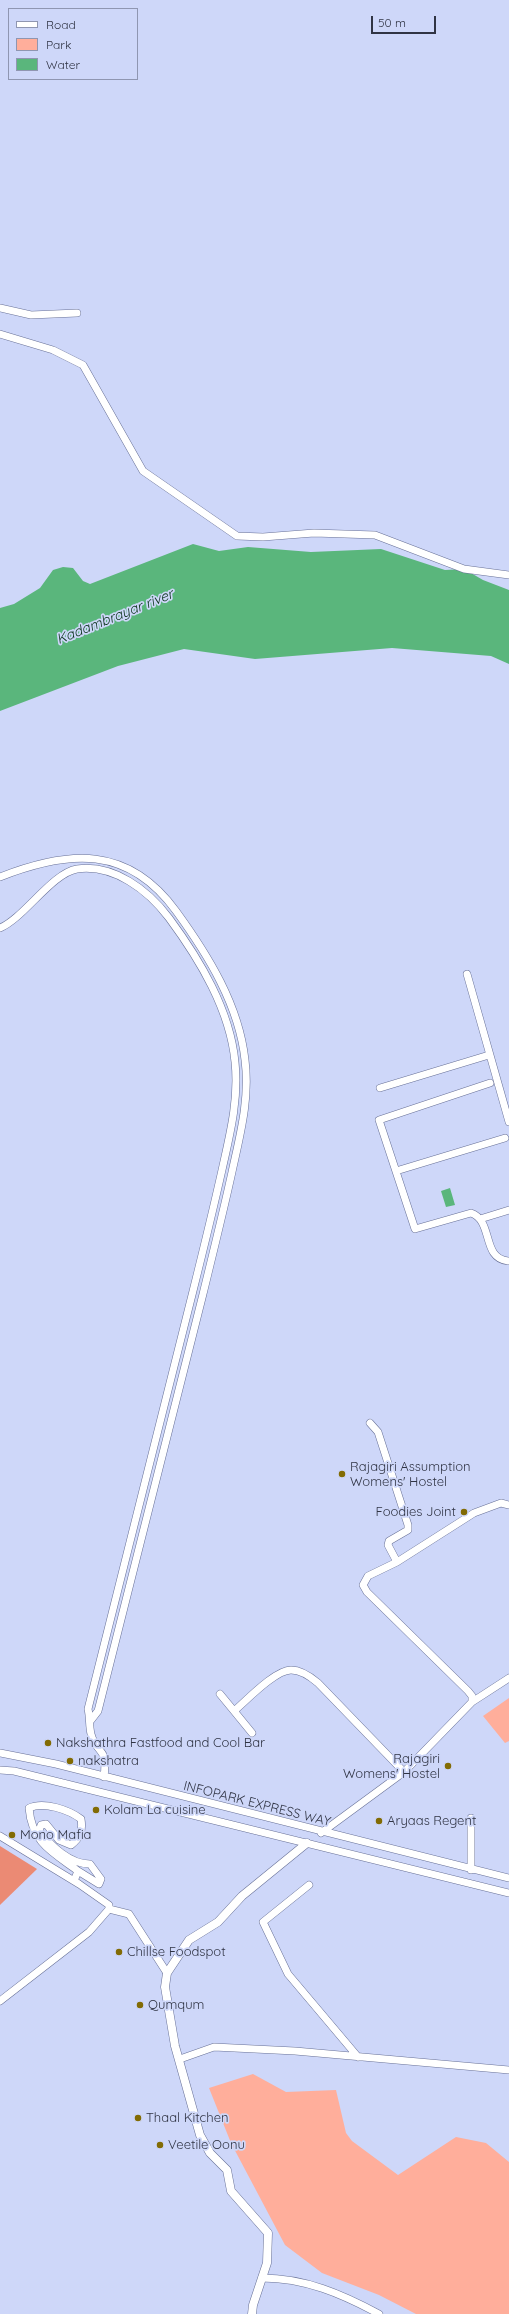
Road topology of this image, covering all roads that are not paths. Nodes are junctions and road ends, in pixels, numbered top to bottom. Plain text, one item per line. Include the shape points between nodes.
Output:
1 (0, 308) edge
2 (78, 314) dead end
3 (0, 334) edge
4 (509, 575) edge
5 (0, 877) edge
6 (0, 928) edge
7 (467, 974) dead end
8 (489, 1055) junction
9 (490, 1083) dead end
10 (380, 1088) dead end
11 (509, 1122) edge
12 (505, 1138) dead end
13 (396, 1171) junction
14 (509, 1210) edge
15 (480, 1219) junction
16 (509, 1261) edge
17 (370, 1423) dead end
18 (509, 1505) edge
19 (397, 1562) junction
20 (509, 1678) edge
21 (220, 1694) dead end
22 (472, 1702) junction
23 (234, 1711) junction
24 (91, 1720) junction
25 (252, 1733) dead end
26 (0, 1752) edge
27 (0, 1770) edge
28 (404, 1772) junction
29 (104, 1777) junction
30 (472, 1818) dead end
31 (321, 1832) junction
32 (0, 1836) edge
33 (307, 1843) junction
34 (471, 1870) junction
35 (78, 1871) junction
36 (509, 1878) edge
37 (74, 1881) junction
38 (309, 1885) dead end
39 (509, 1893) edge
40 (109, 1909) junction
41 (167, 1973) junction
42 (0, 2001) edge
43 (358, 2057) junction
44 (180, 2059) junction
45 (509, 2070) edge
46 (262, 2278) junction
47 (252, 2314) edge
48 (379, 2314) edge

1 - 2 street via 31,315
3 - 4 street via 53,350 83,365 143,471 237,536 375,534 464,569
5 - 24 street via 40,865 90,858 108,860 146,880 172,905 213,969 237,1021 246,1061 247,1090 243,1121 217,1236 98,1711
6 - 24 street via 69,871 90,868 106,870 129,881 160,908 194,955 228,1024 235,1062 233,1119 207,1234 88,1709
7 - 8 street
8 - 10 street
8 - 11 street
9 - 13 street via 379,1120
12 - 13 street
13 - 15 street via 415,1229 471,1214
14 - 15 street
15 - 16 street via 493,1253 500,1260
17 - 19 street via 378,1432 408,1525 408,1530 389,1541 388,1545
18 - 19 street via 502,1503 474,1513
19 - 22 street via 368,1576 363,1585 468,1691 472,1696
20 - 22 street
21 - 23 street
22 - 28 street
23 - 25 street
23 - 28 street via 276,1676 284,1671 297,1671 318,1683
24 - 29 street via 93,1740 106,1761
26 - 29 street, INFOPARK EXPRESS WAY
27 - 33 street, INFOPARK EXPRESS WAY via 14,1771
28 - 31 street
29 - 31 street, INFOPARK EXPRESS WAY
30 - 34 street
31 - 34 street, INFOPARK EXPRESS WAY
32 - 37 street
33 - 39 street, INFOPARK EXPRESS WAY
33 - 41 street via 242,1896 218,1922 189,1940
34 - 36 street, INFOPARK EXPRESS WAY
35 - 35 street via 40,1841 35,1834 29,1808 35,1806 70,1811 81,1820 82,1829 77,1840 71,1845 59,1840 46,1824 41,1825 39,1831 74,1862 90,1864 101,1879 99,1884
35 - 37 street
37 - 40 street via 109,1905
38 - 43 street via 263,1922 288,1974
40 - 41 street via 129,1914
40 - 42 street via 89,1932
41 - 44 street via 165,1987 175,2046
43 - 44 street via 295,2051 214,2048
43 - 45 street
44 - 46 street via 186,2091 200,2135 210,2153 227,2170 231,2191 268,2233 267,2263
46 - 47 street
46 - 48 street via 281,2278 319,2286

